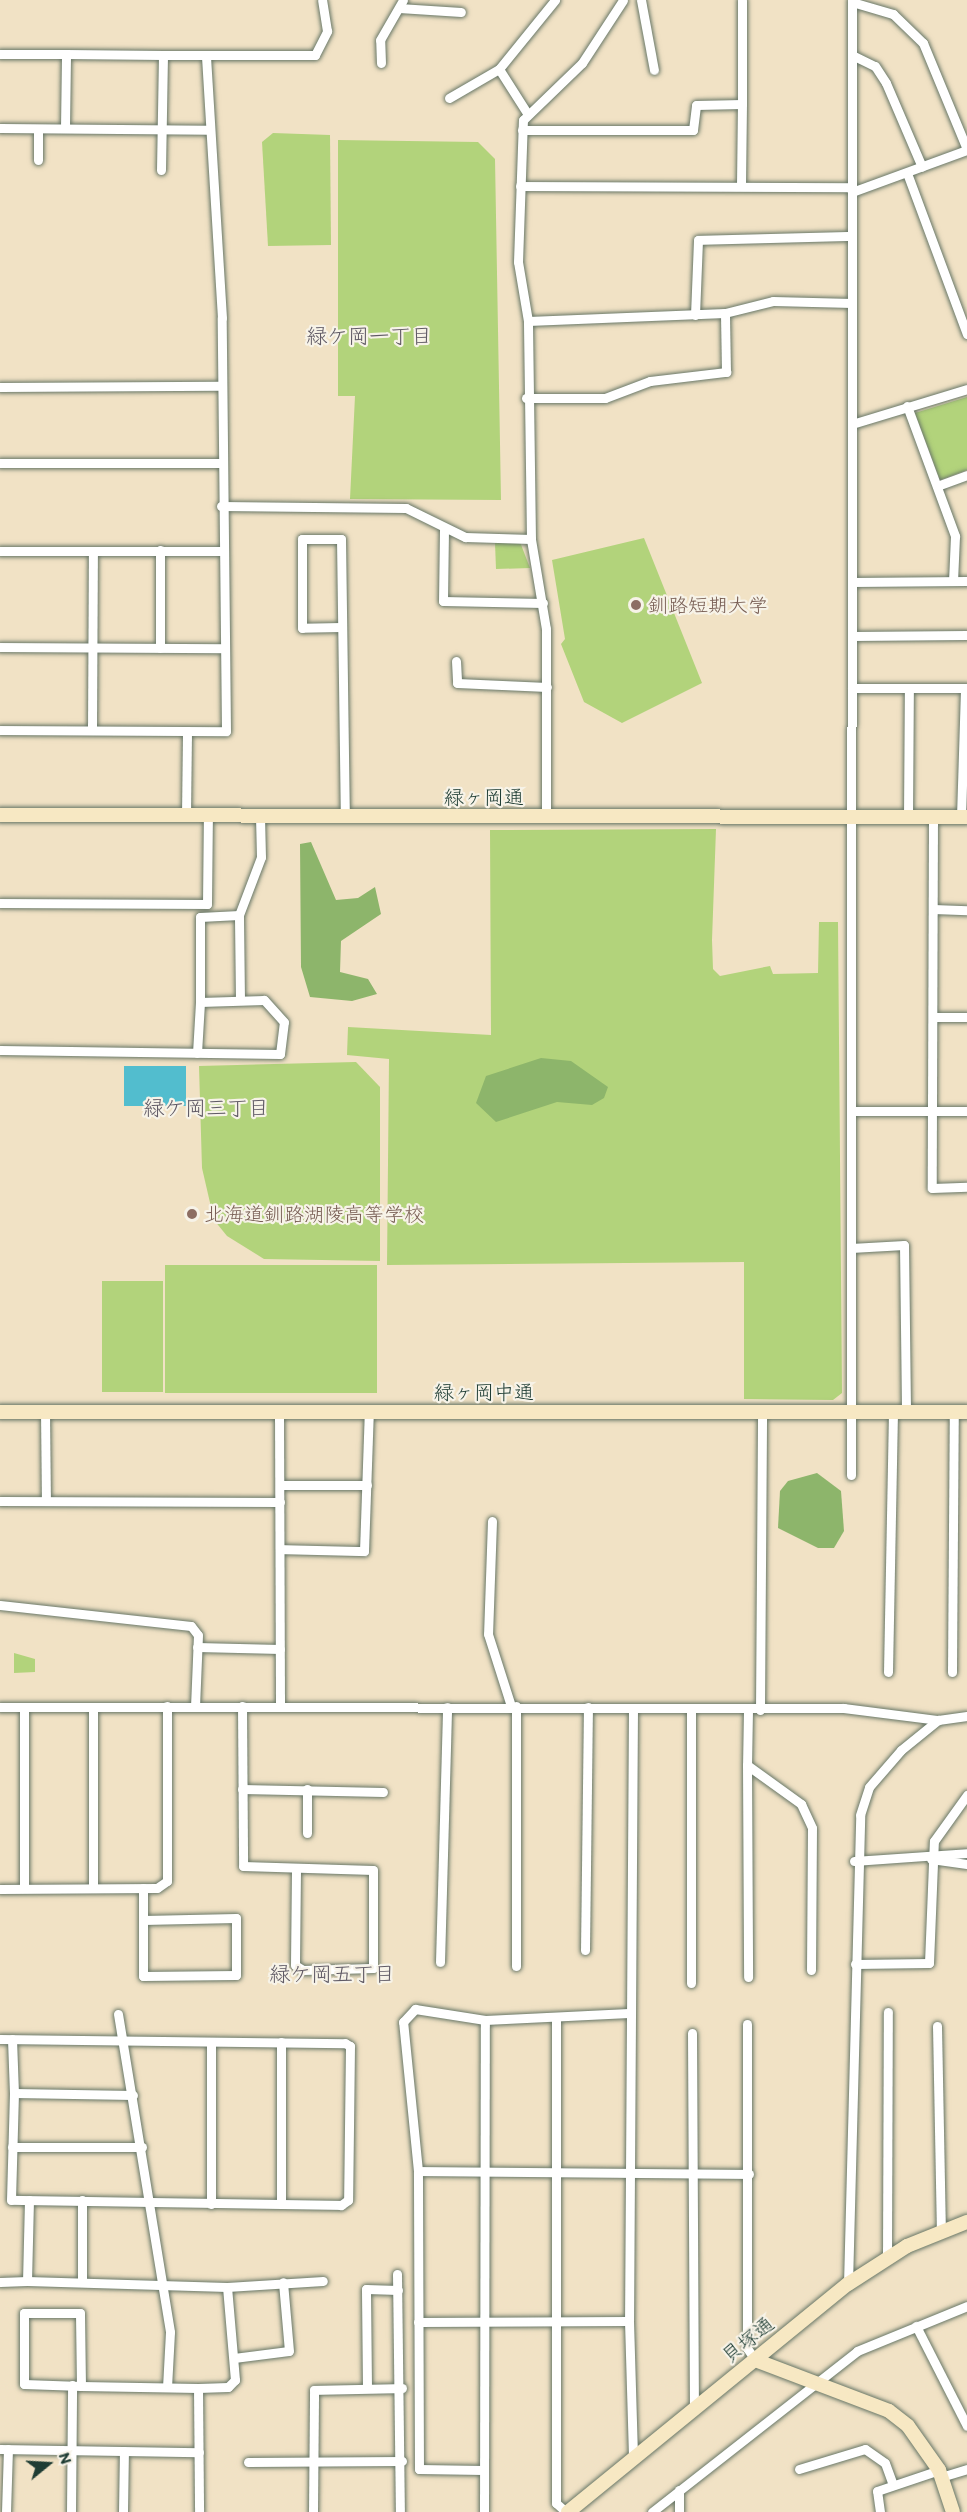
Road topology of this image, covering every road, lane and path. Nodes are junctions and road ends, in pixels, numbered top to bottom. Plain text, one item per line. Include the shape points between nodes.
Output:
1 (322, 0) edge
2 (555, 0) edge
3 (623, 0) edge
4 (640, 0) edge
5 (742, 0) edge
6 (852, 1) edge
7 (401, 4) edge
8 (461, 12) dead end
9 (0, 54) edge
10 (66, 54) junction
11 (163, 55) junction
12 (206, 55) junction
13 (852, 55) junction
14 (381, 63) dead end
15 (499, 69) junction
16 (654, 70) dead end
17 (449, 98) dead end
18 (742, 104) junction
19 (527, 112) junction
20 (0, 128) edge
21 (65, 128) junction
22 (38, 129) junction
23 (161, 129) junction
24 (209, 130) junction
25 (522, 130) junction
26 (967, 149) edge
27 (38, 160) dead end
28 (922, 167) junction
29 (161, 170) dead end
30 (907, 173) junction
31 (741, 185) junction
32 (520, 186) junction
33 (852, 190) junction
34 (852, 236) junction
35 (852, 303) junction
36 (725, 313) junction
37 (695, 315) junction
38 (528, 321) junction
39 (967, 334) edge
40 (221, 386) junction
41 (0, 387) edge
42 (967, 389) edge
43 (526, 398) junction
44 (907, 406) junction
45 (852, 423) junction
46 (0, 463) edge
47 (220, 463) junction
48 (967, 475) edge
49 (937, 486) junction
50 (221, 506) junction
51 (444, 530) junction
52 (531, 539) junction
53 (160, 550) junction
54 (0, 551) edge
55 (93, 551) junction
56 (222, 551) junction
57 (953, 581) junction
58 (967, 581) edge
59 (852, 582) junction
60 (543, 603) junction
61 (341, 627) junction
62 (967, 635) edge
63 (852, 636) junction
64 (0, 647) edge
65 (93, 648) junction
66 (160, 648) junction
67 (223, 648) junction
68 (456, 661) dead end
69 (547, 687) junction
70 (852, 688) junction
71 (909, 688) junction
72 (966, 688) edge
73 (0, 730) edge
74 (92, 730) junction
75 (187, 731) junction
76 (0, 815) edge
77 (186, 815) junction
78 (208, 815) junction
79 (260, 815) junction
80 (345, 816) junction
81 (546, 816) junction
82 (852, 817) junction
83 (908, 817) junction
84 (933, 817) junction
85 (964, 817) edge
86 (0, 903) edge
87 (933, 909) junction
88 (967, 910) edge
89 (239, 915) junction
90 (240, 1000) junction
91 (200, 1002) junction
92 (933, 1017) junction
93 (967, 1017) edge
94 (0, 1050) edge
95 (197, 1053) junction
96 (852, 1111) junction
97 (967, 1111) edge
98 (932, 1112) junction
99 (967, 1187) edge
100 (851, 1248) junction
101 (0, 1412) edge
102 (45, 1412) junction
103 (279, 1412) junction
104 (369, 1412) junction
105 (762, 1412) junction
106 (851, 1412) junction
107 (899, 1412) junction
108 (960, 1412) edge
109 (851, 1475) dead end
110 (280, 1485) junction
111 (367, 1485) junction
112 (0, 1501) edge
113 (46, 1501) junction
114 (280, 1502) junction
115 (492, 1521) dead end
116 (280, 1549) junction
117 (0, 1605) edge
118 (197, 1647) junction
119 (280, 1649) junction
120 (888, 1672) dead end
121 (952, 1672) dead end
122 (167, 1706) junction
123 (242, 1706) junction
124 (280, 1706) junction
125 (513, 1706) junction
126 (0, 1707) edge
127 (24, 1707) junction
128 (93, 1707) junction
129 (195, 1707) junction
130 (447, 1707) junction
131 (588, 1707) junction
132 (633, 1708) junction
133 (691, 1710) junction
134 (748, 1710) junction
135 (760, 1710) junction
136 (967, 1716) edge
137 (938, 1720) junction
138 (747, 1765) junction
139 (242, 1789) junction
140 (307, 1789) junction
141 (384, 1792) dead end
142 (967, 1795) edge
143 (307, 1833) dead end
144 (967, 1853) edge
145 (931, 1859) junction
146 (854, 1861) junction
147 (967, 1864) edge
148 (296, 1869) junction
149 (24, 1888) junction
150 (93, 1888) junction
151 (143, 1888) junction
152 (0, 1889) edge
153 (143, 1920) junction
154 (585, 1950) dead end
155 (440, 1962) dead end
156 (855, 1964) junction
157 (516, 1966) dead end
158 (811, 1970) dead end
159 (748, 1977) dead end
160 (691, 1983) dead end
161 (888, 2012) dead end
162 (629, 2013) junction
163 (118, 2014) dead end
164 (556, 2017) junction
165 (485, 2020) junction
166 (747, 2024) dead end
167 (937, 2026) dead end
168 (692, 2033) dead end
169 (0, 2039) edge
170 (12, 2039) junction
171 (123, 2041) junction
172 (281, 2042) junction
173 (211, 2043) junction
174 (14, 2093) junction
175 (133, 2095) junction
176 (12, 2147) junction
177 (142, 2147) junction
178 (484, 2170) junction
179 (418, 2171) junction
180 (554, 2172) junction
181 (631, 2172) junction
182 (691, 2172) junction
183 (749, 2174) junction
184 (0, 2200) edge
185 (11, 2200) junction
186 (29, 2200) junction
187 (82, 2200) junction
188 (152, 2204) junction
189 (211, 2204) junction
190 (281, 2204) junction
191 (967, 2222) edge
192 (941, 2230) junction
193 (888, 2257) junction
194 (398, 2274) dead end
195 (324, 2281) dead end
196 (0, 2282) edge
197 (27, 2282) junction
198 (82, 2282) junction
199 (283, 2282) junction
200 (848, 2284) junction
201 (163, 2286) junction
202 (227, 2287) junction
203 (398, 2289) junction
204 (967, 2306) edge
205 (553, 2320) junction
206 (485, 2321) junction
207 (628, 2321) junction
208 (418, 2322) junction
209 (916, 2326) junction
210 (234, 2358) junction
211 (755, 2360) junction
212 (813, 2385) junction
213 (76, 2386) junction
214 (167, 2387) junction
215 (367, 2387) junction
216 (198, 2388) junction
217 (402, 2388) junction
218 (694, 2409) junction
219 (967, 2426) edge
220 (4, 2449) edge
221 (72, 2450) junction
222 (124, 2451) junction
223 (199, 2452) junction
224 (633, 2457) junction
225 (402, 2461) junction
226 (248, 2462) dead end
227 (315, 2462) junction
228 (799, 2469) dead end
229 (967, 2469) edge
230 (483, 2470) junction
231 (940, 2473) junction
232 (893, 2485) junction
233 (679, 2490) junction
234 (6, 2512) edge
235 (71, 2512) edge
236 (123, 2512) edge
237 (199, 2512) edge
238 (313, 2512) edge
239 (400, 2512) edge
240 (483, 2512) edge
241 (567, 2512) edge
242 (652, 2512) edge
243 (679, 2512) edge
244 (880, 2512) edge
245 (953, 2512) edge

1 - 12 street via 327,32 315,55
2 - 15 street
3 - 19 street via 582,63
4 - 16 street
5 - 18 street
6 - 13 street
6 - 26 street via 893,14 923,43
7 - 8 street
7 - 14 street via 380,40
9 - 10 street
10 - 11 street
10 - 21 street
11 - 12 street
11 - 23 street
12 - 24 street
13 - 28 street via 875,66 886,83
13 - 33 street
15 - 17 street
15 - 19 street
18 - 25 street via 696,105 693,130
18 - 31 street
19 - 25 street
20 - 22 street
21 - 22 street
21 - 23 street
22 - 27 street
23 - 24 street
23 - 29 street
24 - 40 street
25 - 32 street
26 - 28 street
28 - 30 street
30 - 33 street
30 - 39 street
31 - 32 street
31 - 33 street
32 - 38 street via 518,262
33 - 34 street
34 - 35 street
34 - 37 street via 698,240
35 - 36 street via 773,301
35 - 45 street
36 - 37 street
36 - 43 street via 726,372 650,381 605,398
37 - 38 street
38 - 43 street
40 - 41 street
40 - 47 street
42 - 44 street
43 - 52 street
44 - 45 street
44 - 49 street
45 - 59 street
46 - 47 street
47 - 50 street
48 - 49 street
49 - 57 street via 955,536
50 - 51 street via 406,508
50 - 56 street
51 - 52 street via 465,537
51 - 60 street via 443,601
52 - 60 street
53 - 55 street
53 - 56 street
53 - 66 street
54 - 55 street
55 - 65 street
56 - 67 street
57 - 58 street
57 - 59 street
59 - 63 street
60 - 69 street
61 - 61 street via 302,628 302,539 341,539
61 - 80 street
62 - 63 street
63 - 70 street
64 - 65 street
65 - 66 street
65 - 74 street
66 - 67 street
67 - 75 street via 226,731
68 - 69 street via 457,683
69 - 81 street
70 - 71 street
70 - 82 street
71 - 72 street
71 - 83 street
72 - 85 street
73 - 74 street
74 - 75 street
75 - 77 street
76 - 77 street, 緑ヶ岡通
77 - 78 street, 緑ヶ岡通
78 - 79 street, 緑ヶ岡通
78 - 86 street via 207,904
79 - 80 street, 緑ヶ岡通
79 - 89 street via 261,857
80 - 81 street, 緑ヶ岡通
81 - 82 street, 緑ヶ岡通
82 - 83 street, 緑ヶ岡通
82 - 96 street
83 - 84 street, 緑ヶ岡通
84 - 85 street, 緑ヶ岡通
84 - 87 street
87 - 88 street
87 - 92 street
89 - 90 street
89 - 91 street via 200,917
90 - 91 street
90 - 95 street via 264,1000 284,1022 285,1050
91 - 95 street
92 - 93 street
92 - 98 street
94 - 95 street
96 - 98 street
96 - 100 street
97 - 98 street
98 - 99 street via 932,1188
100 - 106 street
100 - 107 street via 904,1245
101 - 102 street, 緑ヶ岡中通
102 - 103 street, 緑ヶ岡中通
102 - 113 street
103 - 104 street, 緑ヶ岡中通
103 - 110 street
104 - 105 street, 緑ヶ岡中通
104 - 111 street
105 - 106 street, 緑ヶ岡中通
105 - 135 street
106 - 107 street, 緑ヶ岡中通
106 - 109 street
107 - 108 street, 緑ヶ岡中通
107 - 120 street
108 - 121 street
110 - 111 street
110 - 114 street
111 - 116 street via 364,1551
112 - 113 street
113 - 114 street
114 - 116 street
115 - 125 street via 488,1634
116 - 119 street
117 - 118 street via 192,1626
118 - 119 street
118 - 129 street
119 - 124 street
122 - 128 street
122 - 129 street
122 - 151 street via 167,1881
123 - 124 street
123 - 129 street
123 - 139 street
124 - 130 street
125 - 130 street
125 - 131 street
125 - 157 street
126 - 127 street
127 - 128 street
127 - 149 street
128 - 150 street
130 - 155 street
131 - 132 street
131 - 154 street
132 - 133 street
132 - 162 street
133 - 134 street
133 - 160 street
134 - 135 street
134 - 138 street
135 - 137 street via 844,1708
136 - 137 street
137 - 146 street via 902,1750 869,1787
138 - 158 street via 809,1814
138 - 159 street
139 - 140 street
139 - 148 street via 243,1866
140 - 141 street
140 - 143 street
142 - 145 street via 943,1822
144 - 145 street
145 - 146 street
145 - 147 street
145 - 156 street via 929,1963
146 - 156 street
148 - 148 street via 295,1965 303,1970 373,1968 373,1870
149 - 150 street
149 - 152 street
150 - 151 street
151 - 153 street
153 - 153 street via 143,1976 236,1975 236,1918
156 - 200 street
161 - 193 street
162 - 164 street
162 - 181 street
163 - 171 street
164 - 165 street
164 - 180 street
165 - 178 street
165 - 179 street via 415,2009 403,2022
166 - 183 street
167 - 192 street
168 - 182 street
169 - 170 street
170 - 171 street
170 - 174 street
171 - 173 street
171 - 175 street
172 - 173 street
172 - 190 street
172 - 190 street via 350,2046 351,2110 348,2200 341,2205
173 - 189 street
174 - 175 street
174 - 176 street
175 - 177 street
176 - 177 street
176 - 185 street
177 - 188 street
178 - 179 street
178 - 180 street
178 - 206 street
179 - 208 street
180 - 181 street
180 - 205 street
181 - 182 street
181 - 207 street
182 - 183 street
182 - 218 street
183 - 211 street via 747,2348
184 - 185 street
185 - 186 street
186 - 187 street
186 - 197 street
187 - 188 street
187 - 198 street
188 - 189 street
188 - 201 street
189 - 190 street
191 - 192 street, 貝塚通
192 - 193 street, 貝塚通
193 - 200 street, 貝塚通
194 - 203 street
195 - 199 street
196 - 197 street
197 - 198 street
198 - 201 street
199 - 202 street
199 - 210 street via 289,2352
200 - 211 street, 貝塚通
201 - 202 street
201 - 214 street via 170,2332
202 - 210 street
203 - 215 street via 366,2289
203 - 217 street
204 - 209 street
205 - 206 street
205 - 207 street
205 - 241 street via 556,2503
206 - 208 street
206 - 230 street
207 - 224 street
208 - 230 street via 419,2469
209 - 212 street via 857,2351
209 - 219 street
210 - 216 street via 235,2380 228,2387
211 - 212 street
211 - 218 street, 貝塚通
212 - 231 street via 889,2412 922,2439
212 - 233 street
213 - 213 street via 24,2384 24,2313 80,2313
213 - 214 street
213 - 221 street
214 - 216 street
215 - 217 street
215 - 227 street via 314,2390
216 - 223 street
217 - 225 street
218 - 224 street, 貝塚通
220 - 221 street
220 - 234 street
221 - 222 street
221 - 235 street
222 - 223 street
222 - 236 street
223 - 237 street
224 - 241 street, 貝塚通
225 - 227 street
225 - 239 street
226 - 227 street
227 - 238 street
228 - 232 street via 865,2450 885,2463
229 - 231 street
230 - 240 street
231 - 232 street
231 - 245 street
232 - 244 street via 877,2491
233 - 242 street
233 - 243 street

